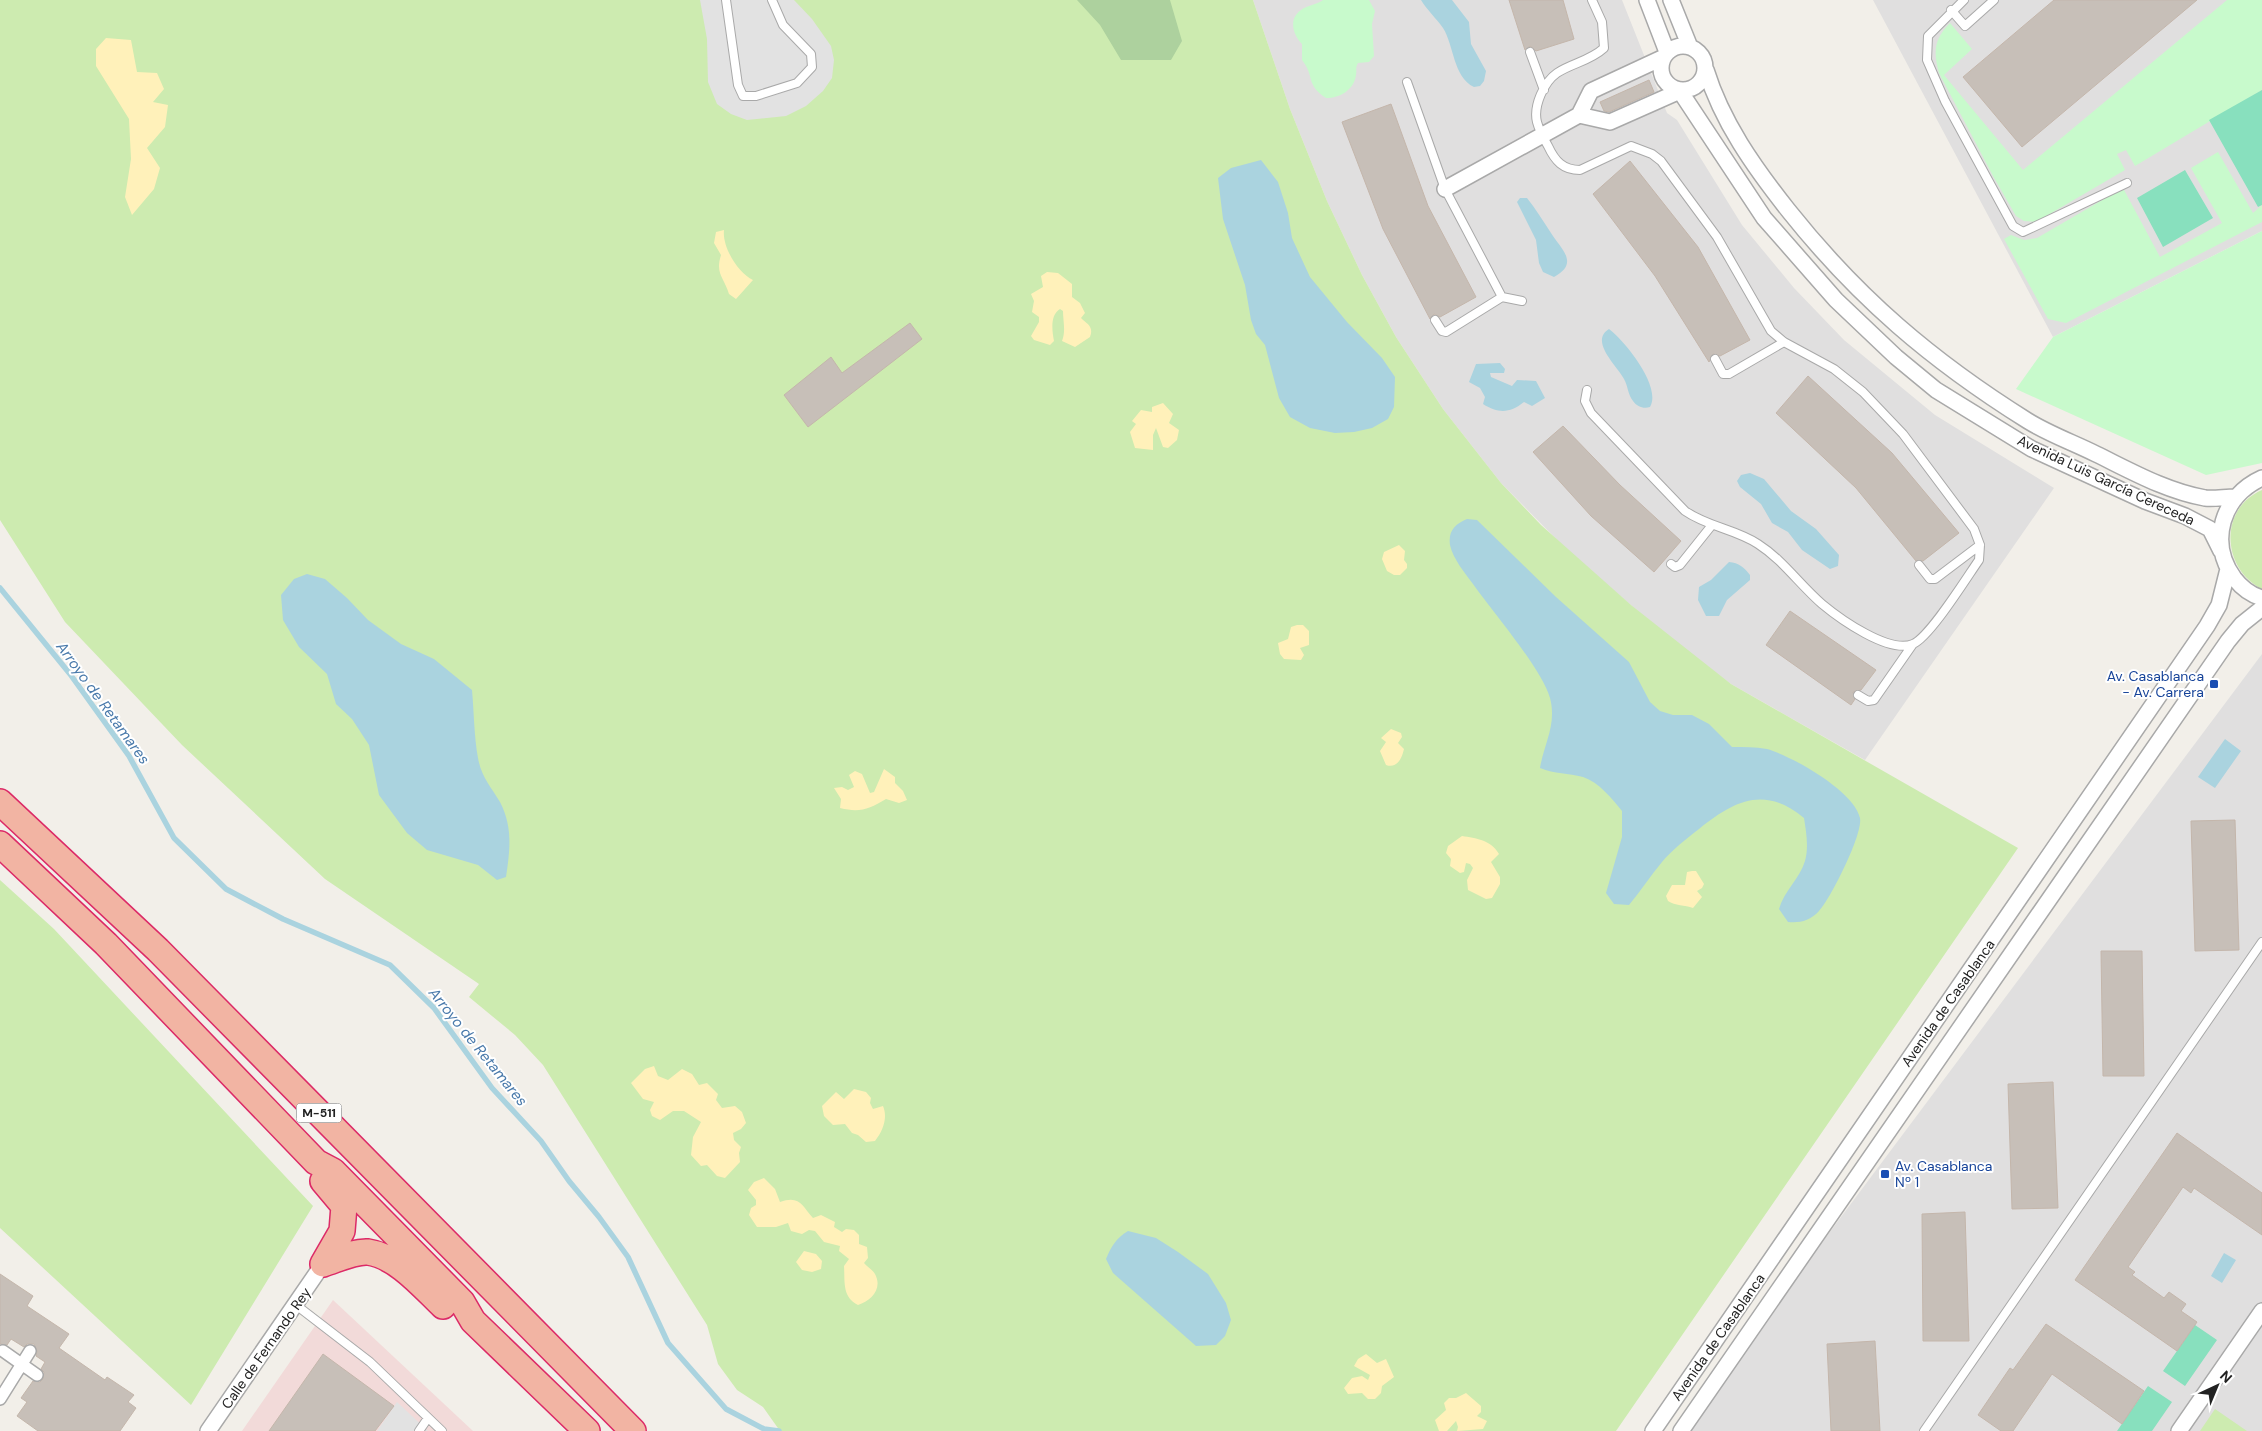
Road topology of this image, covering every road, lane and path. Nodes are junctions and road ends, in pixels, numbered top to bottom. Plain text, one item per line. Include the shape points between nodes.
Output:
1 (726, 0) edge
2 (772, 0) edge
3 (1592, 0) edge
4 (1647, 0) edge
5 (1671, 0) edge
6 (1964, 0) edge
7 (1994, 0) edge
8 (1951, 10) junction
9 (1690, 47) junction
10 (1530, 52) dead end
11 (1665, 55) junction
12 (1706, 70) junction
13 (1407, 82) dead end
14 (1544, 90) junction
15 (1680, 91) junction
16 (1579, 116) junction
17 (1542, 134) junction
18 (2127, 183) dead end
19 (1445, 189) junction
20 (1502, 297) junction
21 (1522, 301) dead end
22 (1435, 320) dead end
23 (1784, 342) junction
24 (1714, 359) dead end
25 (1587, 390) dead end
26 (2262, 478) edge
27 (2235, 497) junction
28 (1712, 525) junction
29 (1980, 545) junction
30 (2221, 551) junction
31 (1671, 564) dead end
32 (1919, 565) dead end
33 (2228, 568) junction
34 (2262, 598) edge
35 (2262, 608) edge
36 (1913, 644) junction
37 (1858, 695) dead end
38 (0, 802) edge
39 (0, 844) edge
40 (2262, 942) edge
41 (316, 1162) junction
42 (323, 1264) junction
43 (296, 1305) junction
44 (2262, 1311) edge
45 (473, 1321) junction
46 (3, 1351) dead end
47 (30, 1351) dead end
48 (22, 1365) junction
49 (37, 1375) dead end
50 (0, 1399) edge
51 (428, 1418) junction
52 (208, 1431) edge
53 (419, 1431) edge
54 (442, 1431) edge
55 (587, 1431) edge
56 (633, 1431) edge
57 (1653, 1431) edge
58 (1681, 1431) edge
59 (1924, 1431) edge
60 (2179, 1431) edge

1 - 2 lane via 742,96 756,96 797,83 812,67 811,54 783,25
3 - 14 lane via 1602,22 1604,48 1595,57 1556,74
4 - 11 street
5 - 9 street
6 - 8 lane
7 - 8 lane via 1965,26
8 - 18 lane via 1928,36 1927,60 2012,226 2024,232
9 - 11 street via 1682,46
9 - 12 street via 1702,56
10 - 14 lane
11 - 15 street via 1661,75 1671,88
11 - 16 street via 1591,91
12 - 15 street via 1704,78 1694,88
12 - 27 street, Avenida Luis García Cereceda via 1715,100 1759,173 1813,242 1851,283 1913,340 2038,426 2182,492 2206,498
13 - 19 lane
14 - 17 lane via 1536,111 1536,121
15 - 16 street via 1610,122
15 - 30 street, Avenida Luis García Cereceda via 1764,218 1836,300 1929,384 2032,449 2145,501 2195,520 2210,529
16 - 17 street
17 - 19 street
17 - 23 lane via 1560,165 1571,170 1580,170 1631,146 1661,161 1717,237 1771,331
19 - 20 lane
20 - 21 lane
20 - 22 lane via 1446,332
23 - 24 lane via 1729,374 1723,374
23 - 29 lane via 1818,359 1863,392 1903,434 1974,529
25 - 28 lane via 1586,405 1591,414 1685,511
26 - 27 street via 2249,484
27 - 30 street via 2225,513 2220,532
28 - 31 lane via 1680,565 1675,567
28 - 36 lane via 1755,542 1772,553 1823,605 1858,629 1885,643
29 - 32 lane via 1936,579 1930,578
29 - 36 lane via 1979,560 1925,634
30 - 33 street, Avenida Luis García Cereceda
33 - 34 street, Avenida Luis García Cereceda via 2240,585
33 - 57 street, Avenida de Casablanca via 2219,605 2207,626
35 - 58 street, Avenida de Casablanca via 2228,641
36 - 37 lane via 1874,700 1868,701
38 - 56 highway, M-511 via 158,950
39 - 41 highway, M-511 via 106,944
40 - 59 lane
41 - 42 highway, M-511 via 323,1180 344,1206 342,1231
41 - 45 highway, M-511 via 333,1171 353,1191 462,1302
42 - 43 street, Calle de Fernando Rey
42 - 45 highway, M-511 via 368,1252 401,1265 452,1314
43 - 51 lane via 370,1362
43 - 52 street, Calle de Fernando Rey
44 - 60 street
45 - 55 highway, M-511
46 - 48 street
47 - 48 street
48 - 49 street
48 - 50 street
51 - 53 lane
51 - 54 lane

